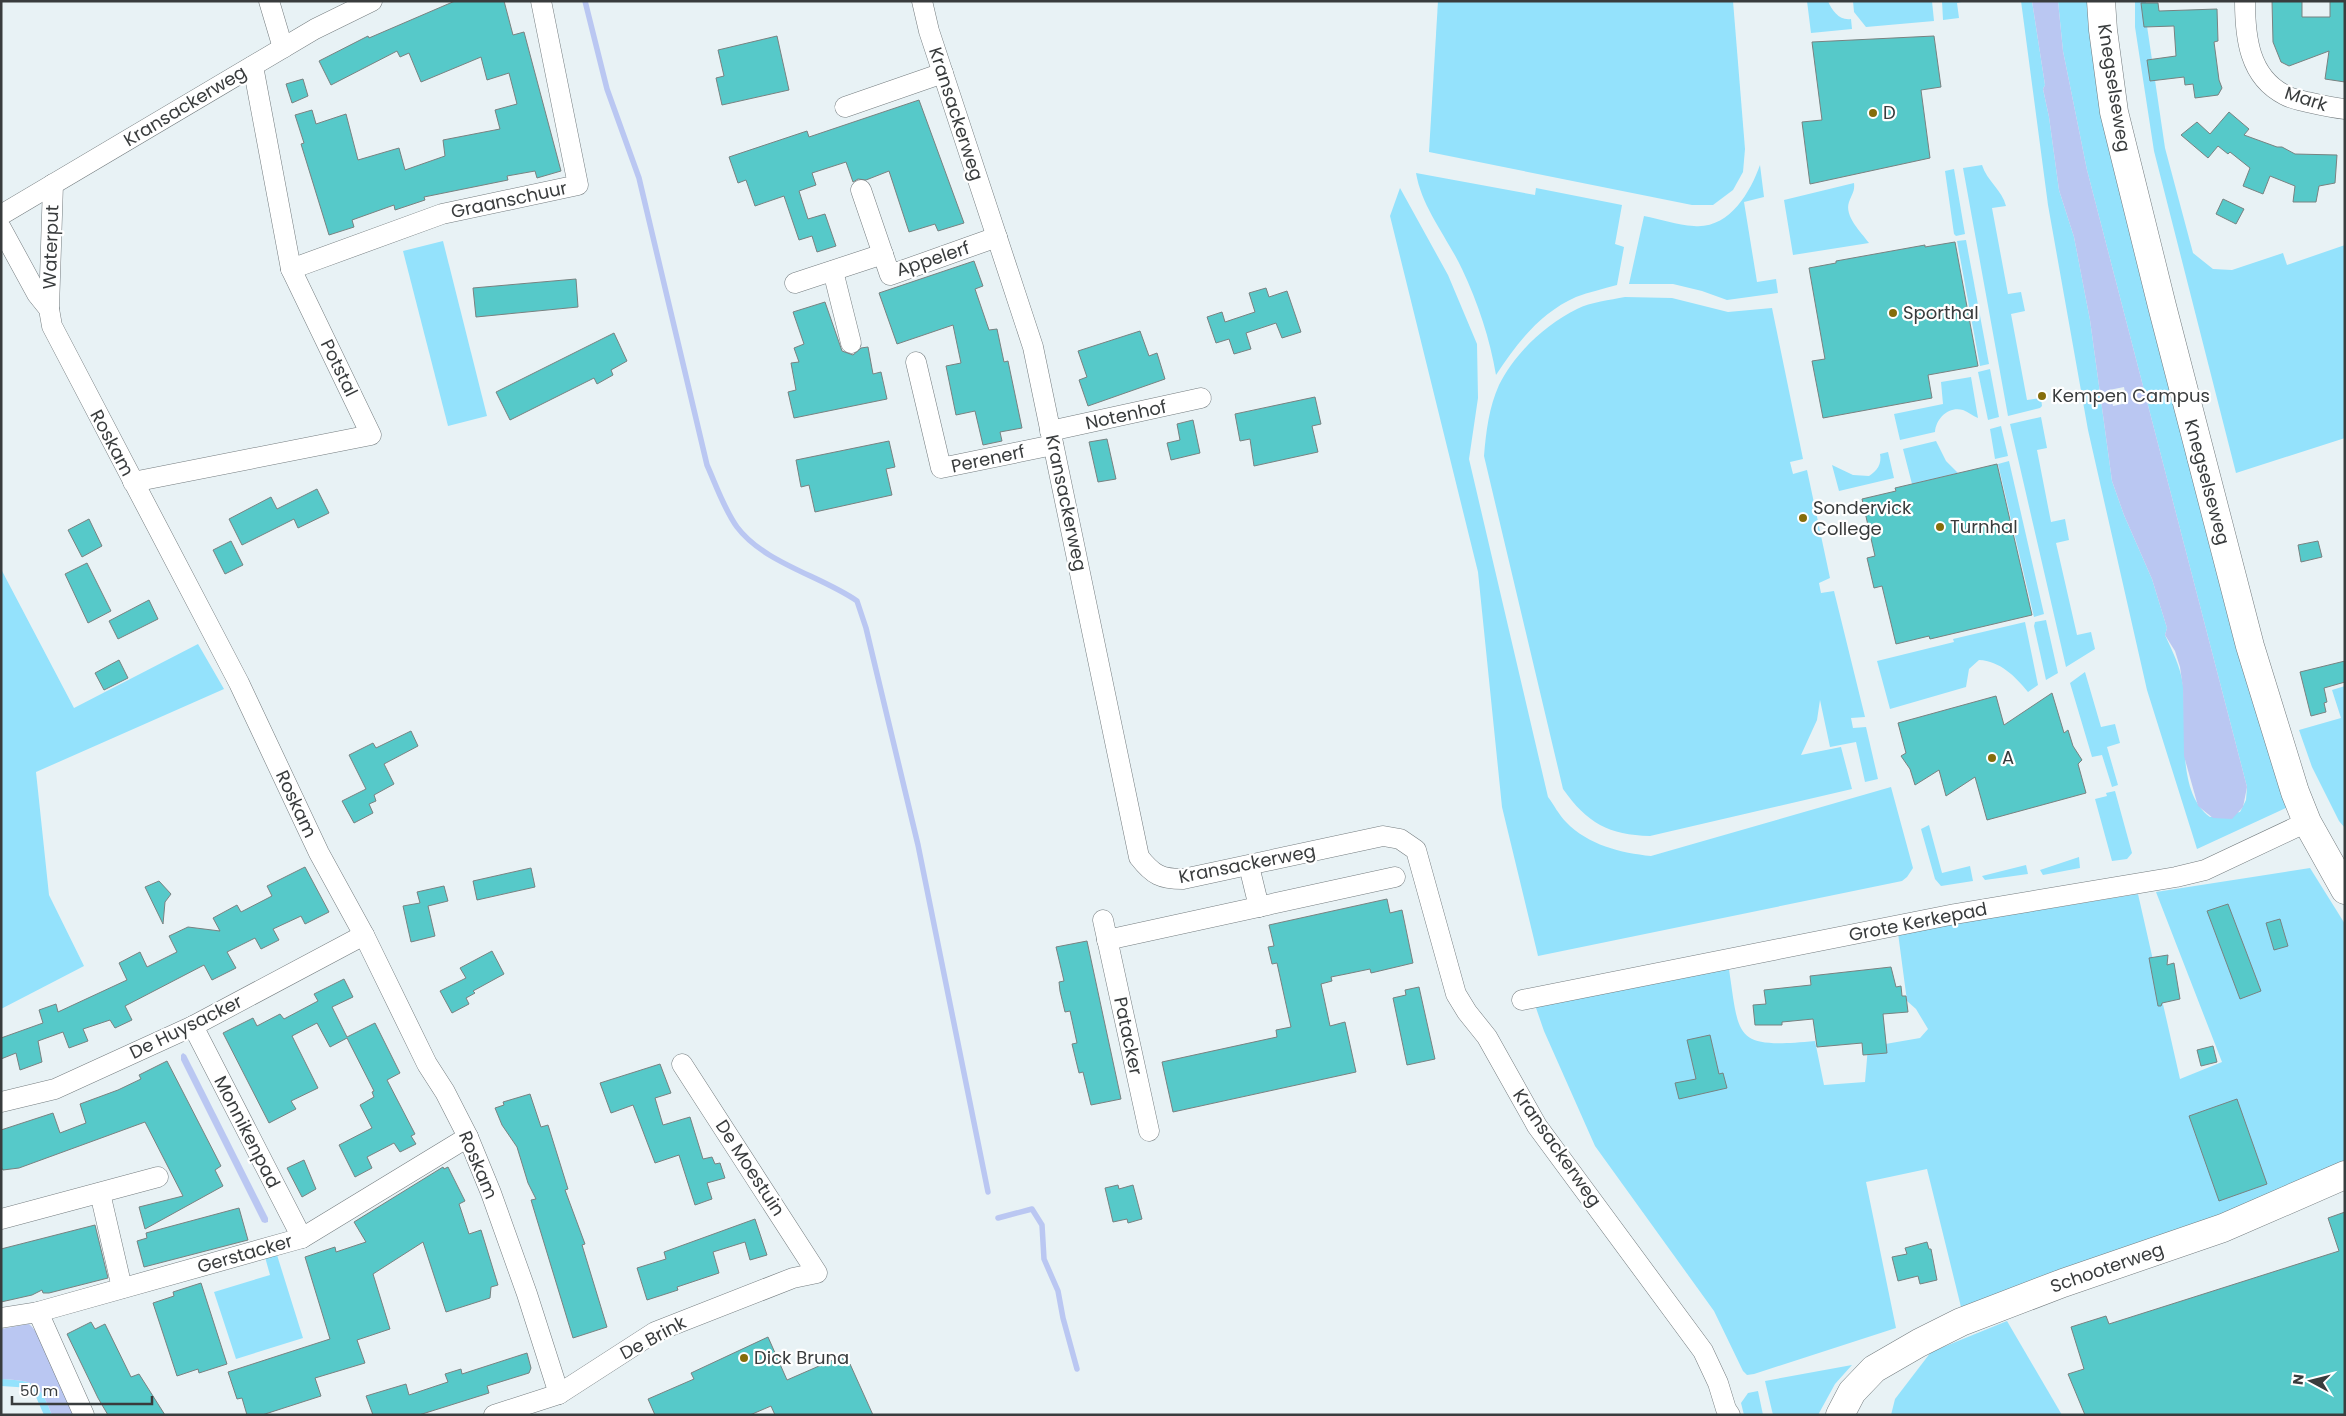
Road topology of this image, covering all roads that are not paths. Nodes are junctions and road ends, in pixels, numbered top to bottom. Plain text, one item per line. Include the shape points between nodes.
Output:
1 (269, 1) edge
2 (372, 1) edge
3 (541, 1) edge
4 (922, 1) edge
5 (2101, 1) edge
6 (2245, 1) edge
7 (283, 48) junction
8 (253, 66) junction
9 (943, 73) junction
10 (845, 107) dead end
11 (2345, 109) edge
12 (53, 184) junction
13 (860, 190) dead end
14 (1, 215) edge
15 (1, 228) edge
16 (997, 237) junction
17 (883, 254) junction
18 (291, 269) junction
19 (833, 271) junction
20 (795, 282) dead end
21 (49, 309) junction
22 (850, 343) dead end
23 (916, 362) dead end
24 (1201, 398) dead end
25 (1052, 438) junction
26 (133, 482) junction
27 (2307, 822) junction
28 (1250, 866) junction
29 (1395, 877) dead end
30 (2345, 890) edge
31 (1258, 907) junction
32 (1103, 920) dead end
33 (364, 935) junction
34 (1107, 940) junction
35 (1522, 1000) dead end
36 (193, 1026) junction
37 (682, 1064) dead end
38 (1, 1102) edge
39 (1149, 1132) dead end
40 (468, 1137) junction
41 (2345, 1175) edge
42 (158, 1177) dead end
43 (100, 1193) junction
44 (1, 1219) edge
45 (302, 1238) junction
46 (817, 1273) joint
47 (122, 1288) junction
48 (38, 1312) junction
49 (1, 1318) edge
50 (1874, 1369) junction
51 (559, 1394) junction
52 (1727, 1413) edge
53 (84, 1415) edge
54 (494, 1415) edge
55 (1840, 1415) edge
56 (1858, 1415) edge

1 - 7 street
2 - 7 street, Kransackerweg
3 - 18 street, Graanschuur via 578,185 442,214
4 - 9 street, Kransackerweg
5 - 27 street, Knegselseweg via 2114,112 2162,306 2250,646
6 - 11 street, Mark via 2250,54 2263,80 2285,96 2333,109
7 - 8 street, Kransackerweg
8 - 12 street, Kransackerweg
8 - 18 street, Potstal
9 - 10 street
9 - 16 street, Kransackerweg
12 - 14 street, Kransackerweg
12 - 21 street, Waterput
13 - 17 street, Appelerf
15 - 21 street, Roskam via 37,294
16 - 17 street, Appelerf via 890,275
16 - 25 street, Kransackerweg via 1033,347
17 - 19 street, Appelerf
18 - 26 street, Potstal via 371,435
19 - 20 street, Appelerf
19 - 22 street
21 - 26 street, Roskam via 52,326
23 - 25 street, Perenerf via 941,468
24 - 25 street, Notenhof
25 - 28 street, Kransackerweg via 1139,857 1150,870 1166,879 1184,879
26 - 33 street, Roskam via 239,683 319,853
27 - 30 street, Knegselseweg
27 - 35 street, Grote Kerkepad via 2205,870 2176,878 1955,914
28 - 31 street
28 - 52 street, Kransackerweg via 1383,836 1400,839 1416,850 1456,994 1487,1037 1537,1126 1703,1351
29 - 31 street
31 - 34 street
32 - 34 street, Patacker
33 - 36 street, De Huysacker
33 - 40 street, Roskam via 427,1064
34 - 39 street, Patacker
36 - 38 street, De Huysacker via 56,1089
36 - 45 street, Monnikenpad
37 - 46 street, De Moestuin
40 - 45 street, Gerstacker
40 - 51 street, Roskam via 527,1294
41 - 50 street, Schooterweg via 2223,1228 1961,1322
42 - 43 street
43 - 44 street
43 - 47 street
45 - 47 street, Gerstacker
46 - 51 street, De Brink via 793,1278 655,1332
47 - 48 street, Gerstacker
48 - 49 street, Gerstacker
48 - 53 street
50 - 55 street, Schooterweg via 1852,1392
50 - 56 street
51 - 54 street, De Brink

